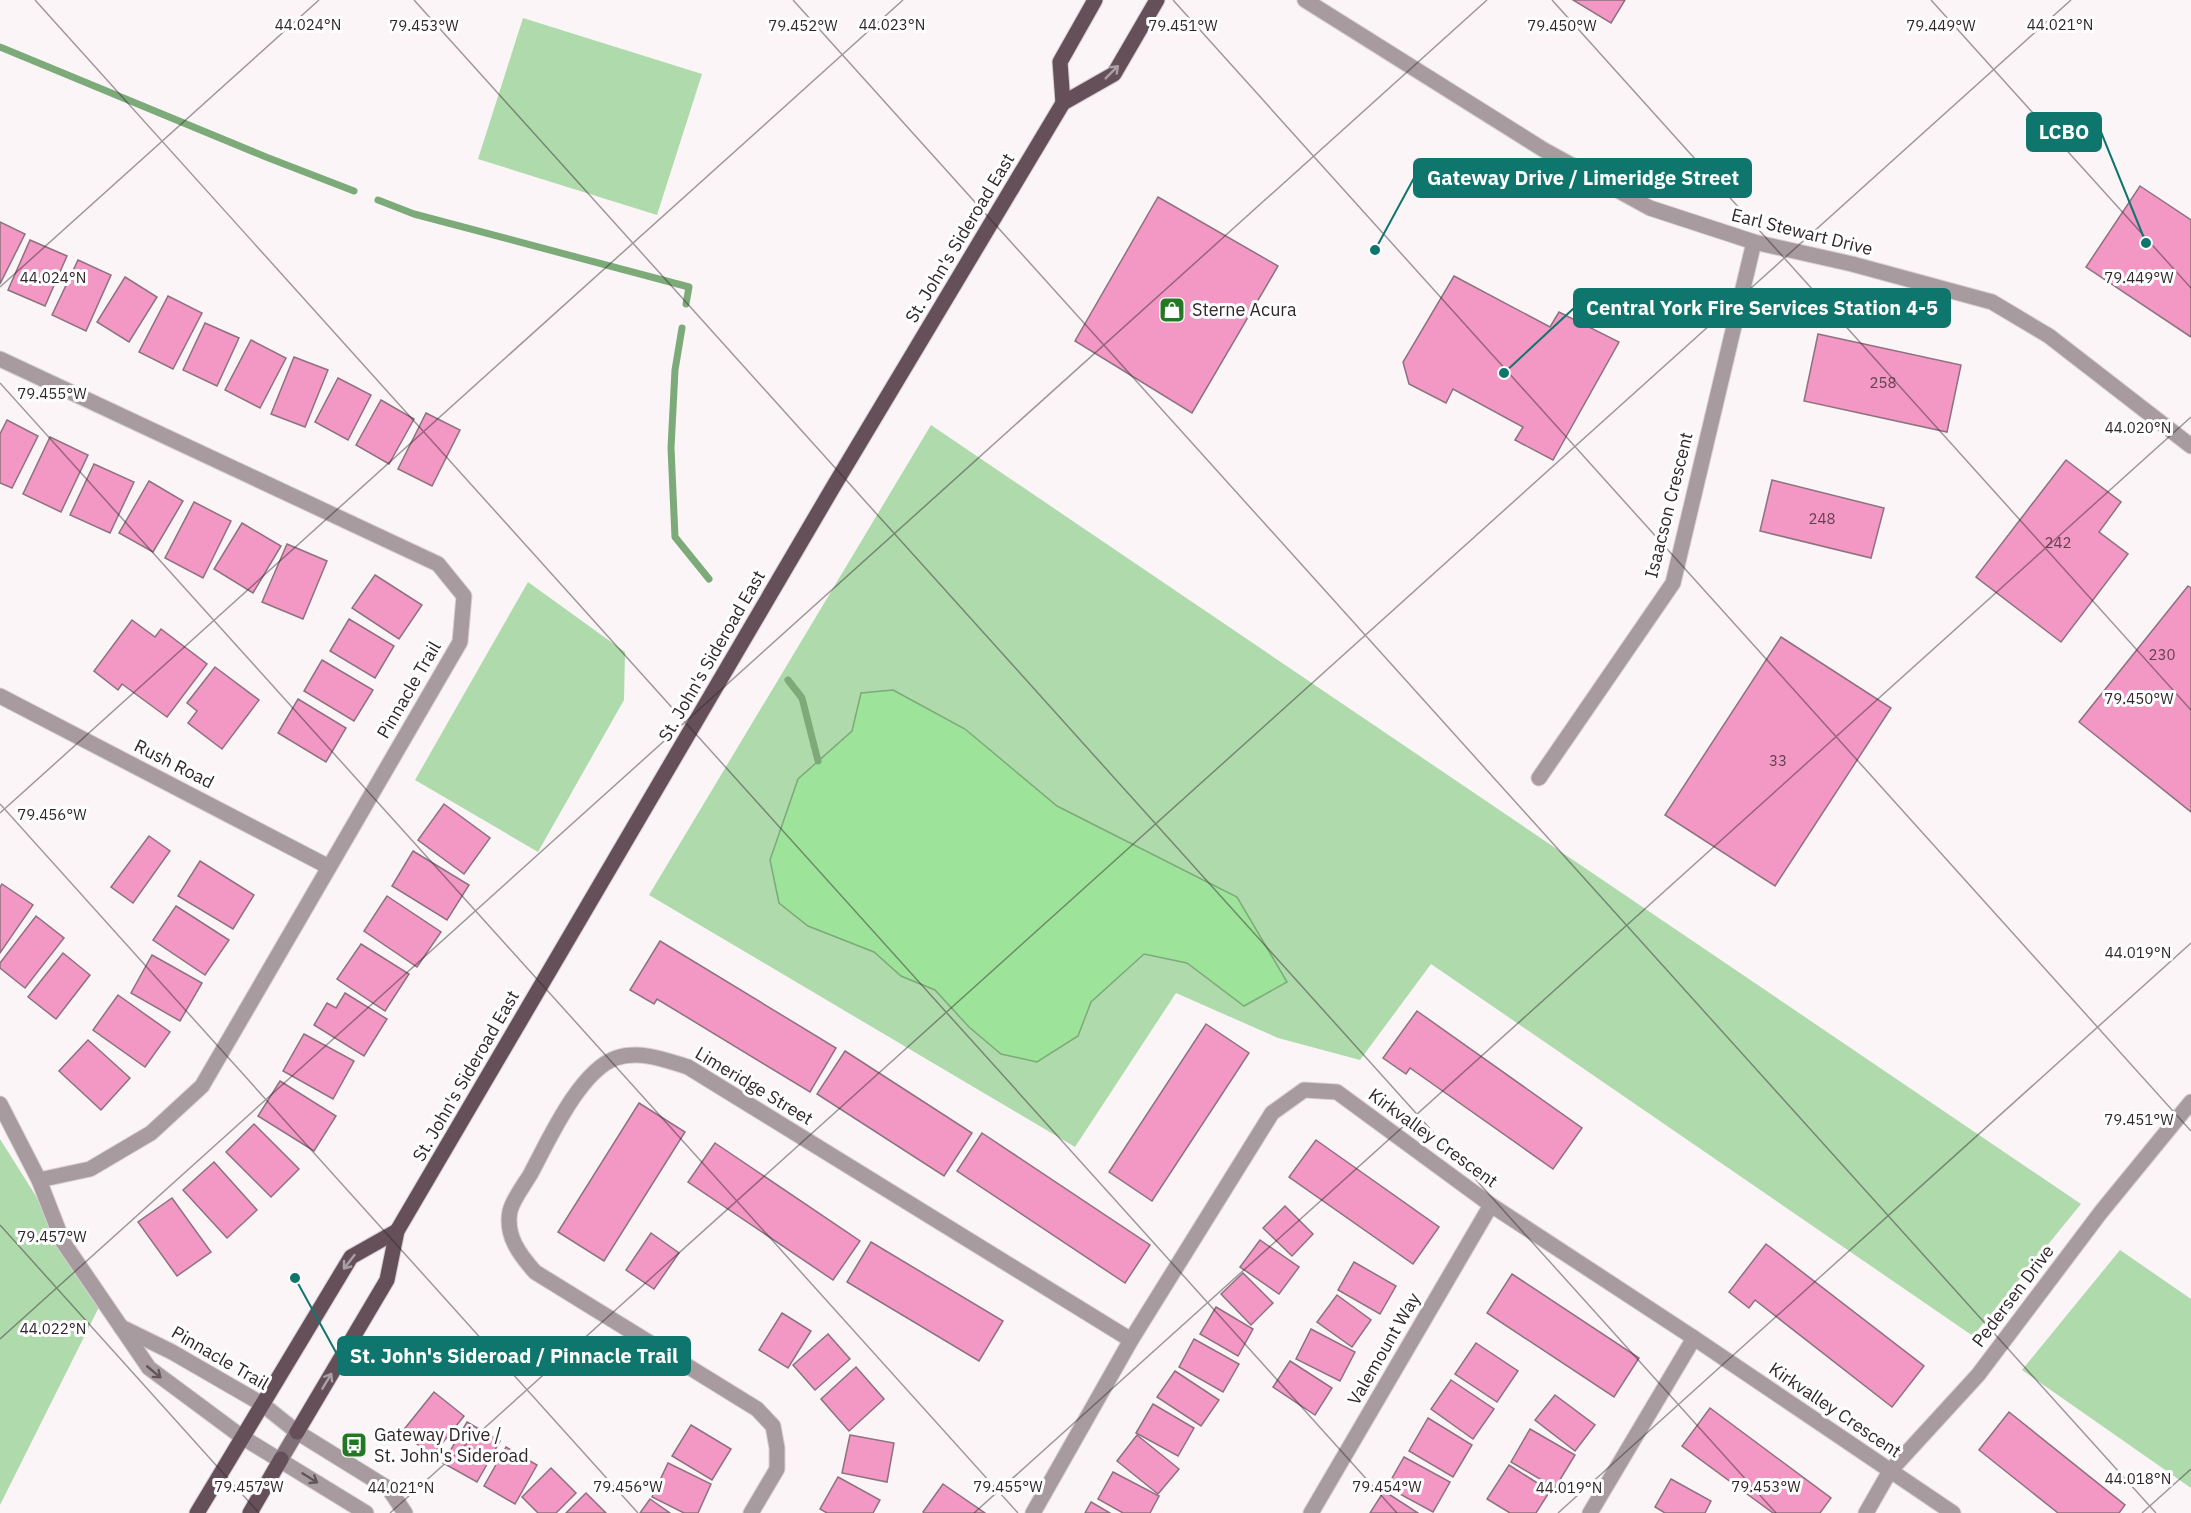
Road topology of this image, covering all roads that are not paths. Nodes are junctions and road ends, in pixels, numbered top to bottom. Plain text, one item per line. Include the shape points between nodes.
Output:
1 (1095, 0) edge
2 (1157, 0) edge
3 (1305, 0) edge
4 (1063, 103) junction
5 (1754, 242) junction
6 (0, 359) edge
7 (2191, 446) edge
8 (0, 696) edge
9 (1539, 778) dead end
10 (329, 867) junction
11 (2191, 1102) edge
12 (0, 1104) edge
13 (39, 1180) junction
14 (1491, 1205) junction
15 (397, 1231) junction
16 (118, 1326) junction
17 (1694, 1338) junction
18 (1131, 1340) junction
19 (262, 1404) junction
20 (297, 1431) junction
21 (242, 1437) junction
22 (281, 1459) junction
23 (1890, 1471) junction
24 (197, 1513) edge
25 (250, 1513) edge
26 (366, 1513) edge
27 (405, 1513) edge
28 (750, 1513) edge
29 (1034, 1513) edge
30 (1311, 1513) edge
31 (1590, 1513) edge
32 (1866, 1513) edge
33 (1953, 1513) edge

1 - 4 main road via 1060,62
4 -> 2 main road, St. John's Sideroad East via 1114,74
3 - 5 street, Earl Stewart Drive via 1544,150 1650,208
4 - 15 main road, St. John's Sideroad East
5 - 7 street, Earl Stewart Drive via 1992,302 2049,336
5 - 9 street, Isaacson Crescent via 1673,583
6 - 10 street, Pinnacle Trail via 438,564 464,596 460,642
8 - 10 street, Rush Road
10 - 13 street, Pinnacle Trail via 202,1086 151,1133 90,1169
11 - 23 street, Pedersen Drive via 2101,1212 1978,1375
12 - 13 street
13 - 16 street via 63,1242
14 - 17 street, Kirkvalley Crescent
14 - 18 street, Kirkvalley Crescent via 1336,1092 1304,1090 1272,1113
14 - 30 street, Valemount Way
15 -> 19 main road via 351,1257
20 -> 15 main road, St. John's Sideroad East via 387,1280
16 - 19 street, Pinnacle Trail
16 -> 21 street via 148,1368
17 - 23 street, Kirkvalley Crescent
17 - 31 street
18 - 28 street, Limeridge Street via 688,1066 643,1054 615,1058 596,1070 574,1096 510,1211 511,1236 520,1255 535,1272 757,1409 773,1426 777,1469
18 - 29 street, Kirkvalley Crescent
19 - 20 street, Pinnacle Trail
19 - 21 main road
20 - 22 main road, St. John's Sideroad East
20 - 27 street, Pinnacle Trail via 389,1489
21 - 22 street
21 - 24 main road
22 - 25 main road, St. John's Sideroad East
22 -> 26 street
23 - 32 street, Pedersen Drive
23 - 33 street, Kirkvalley Crescent

